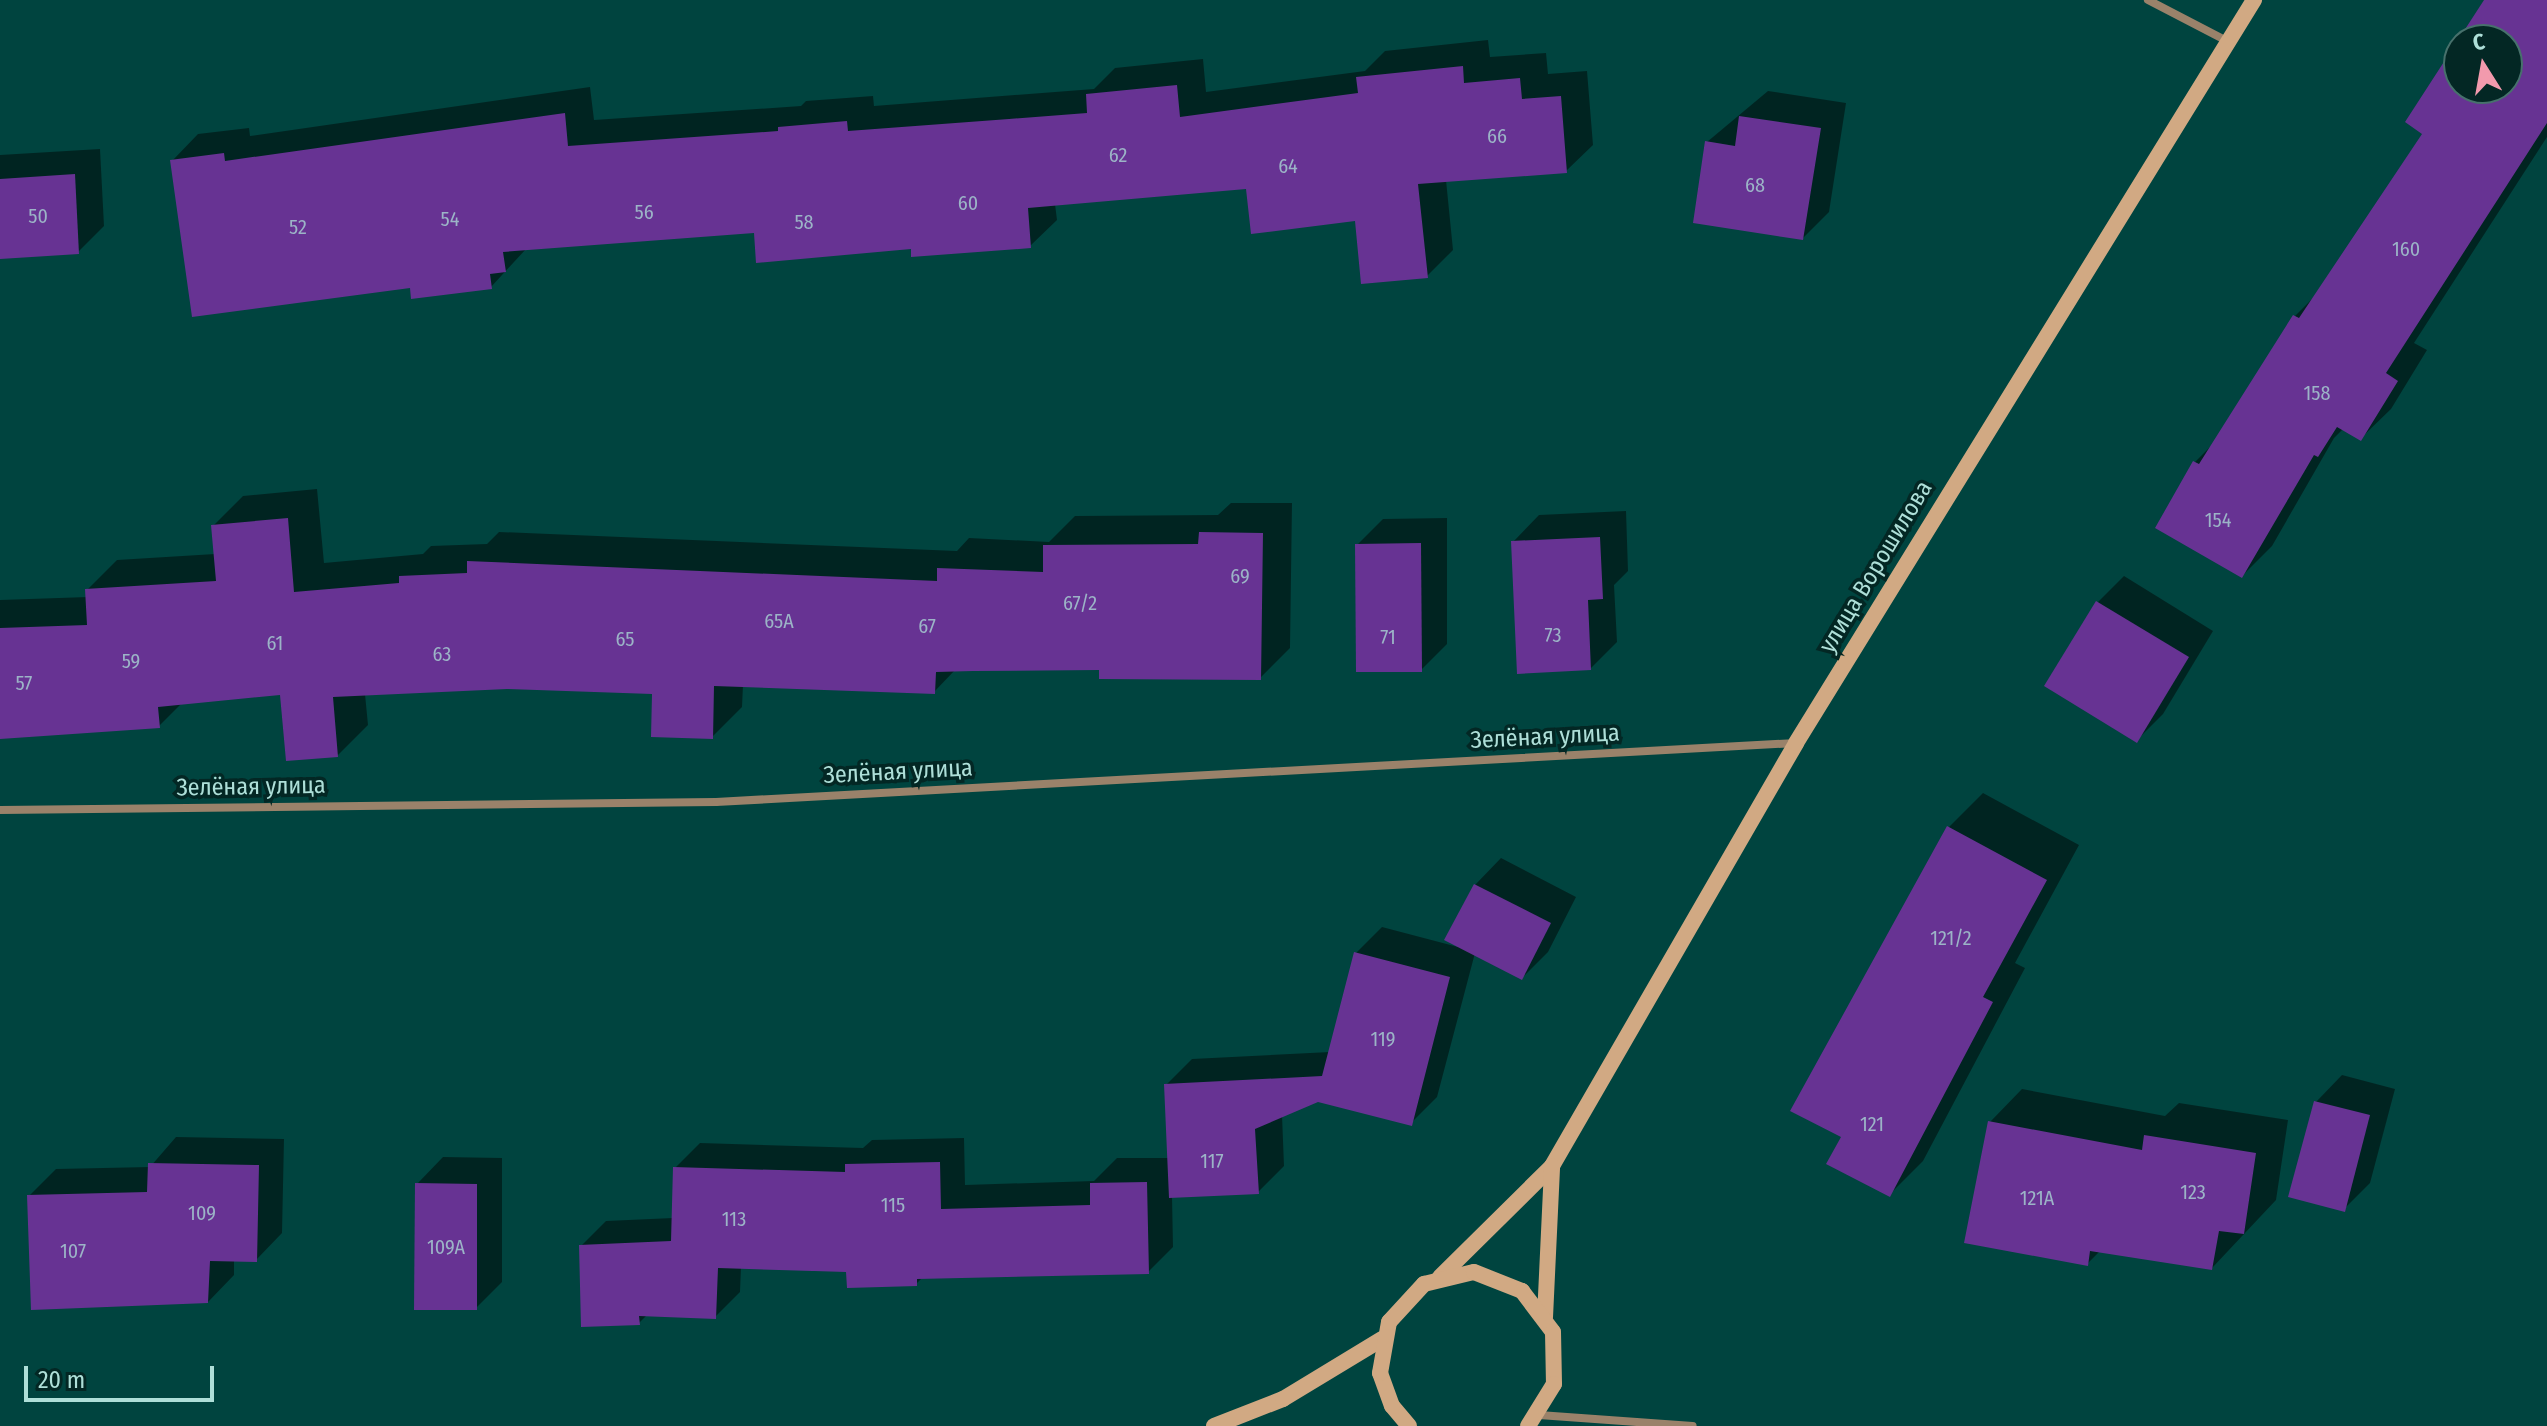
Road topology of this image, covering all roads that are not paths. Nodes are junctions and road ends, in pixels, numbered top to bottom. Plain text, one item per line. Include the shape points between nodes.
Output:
1 (2148, 0) edge
2 (2254, 0) edge
3 (2227, 41) junction
4 (1796, 743) junction
5 (0, 810) edge
6 (1552, 1166) junction
7 (1440, 1277) junction
8 (1545, 1317) junction
9 (1382, 1339) junction
10 (1534, 1420) edge
11 (1214, 1426) edge
12 (1409, 1426) edge
13 (1693, 1426) edge

1 - 3 street
2 - 3 street, улица Ворошилова
3 - 4 street, улица Ворошилова
4 - 5 street, Зелёная улица via 716,802
4 - 6 street, улица Ворошилова
6 - 7 street, улица Ворошилова
6 - 8 street, улица Ворошилова
7 - 8 street via 1491,1276 1522,1291
7 - 9 street, улица Ворошилова via 1404,1301
8 - 10 street via 1557,1367
9 - 11 street via 1283,1399
9 - 12 street via 1385,1390
10 - 13 street

